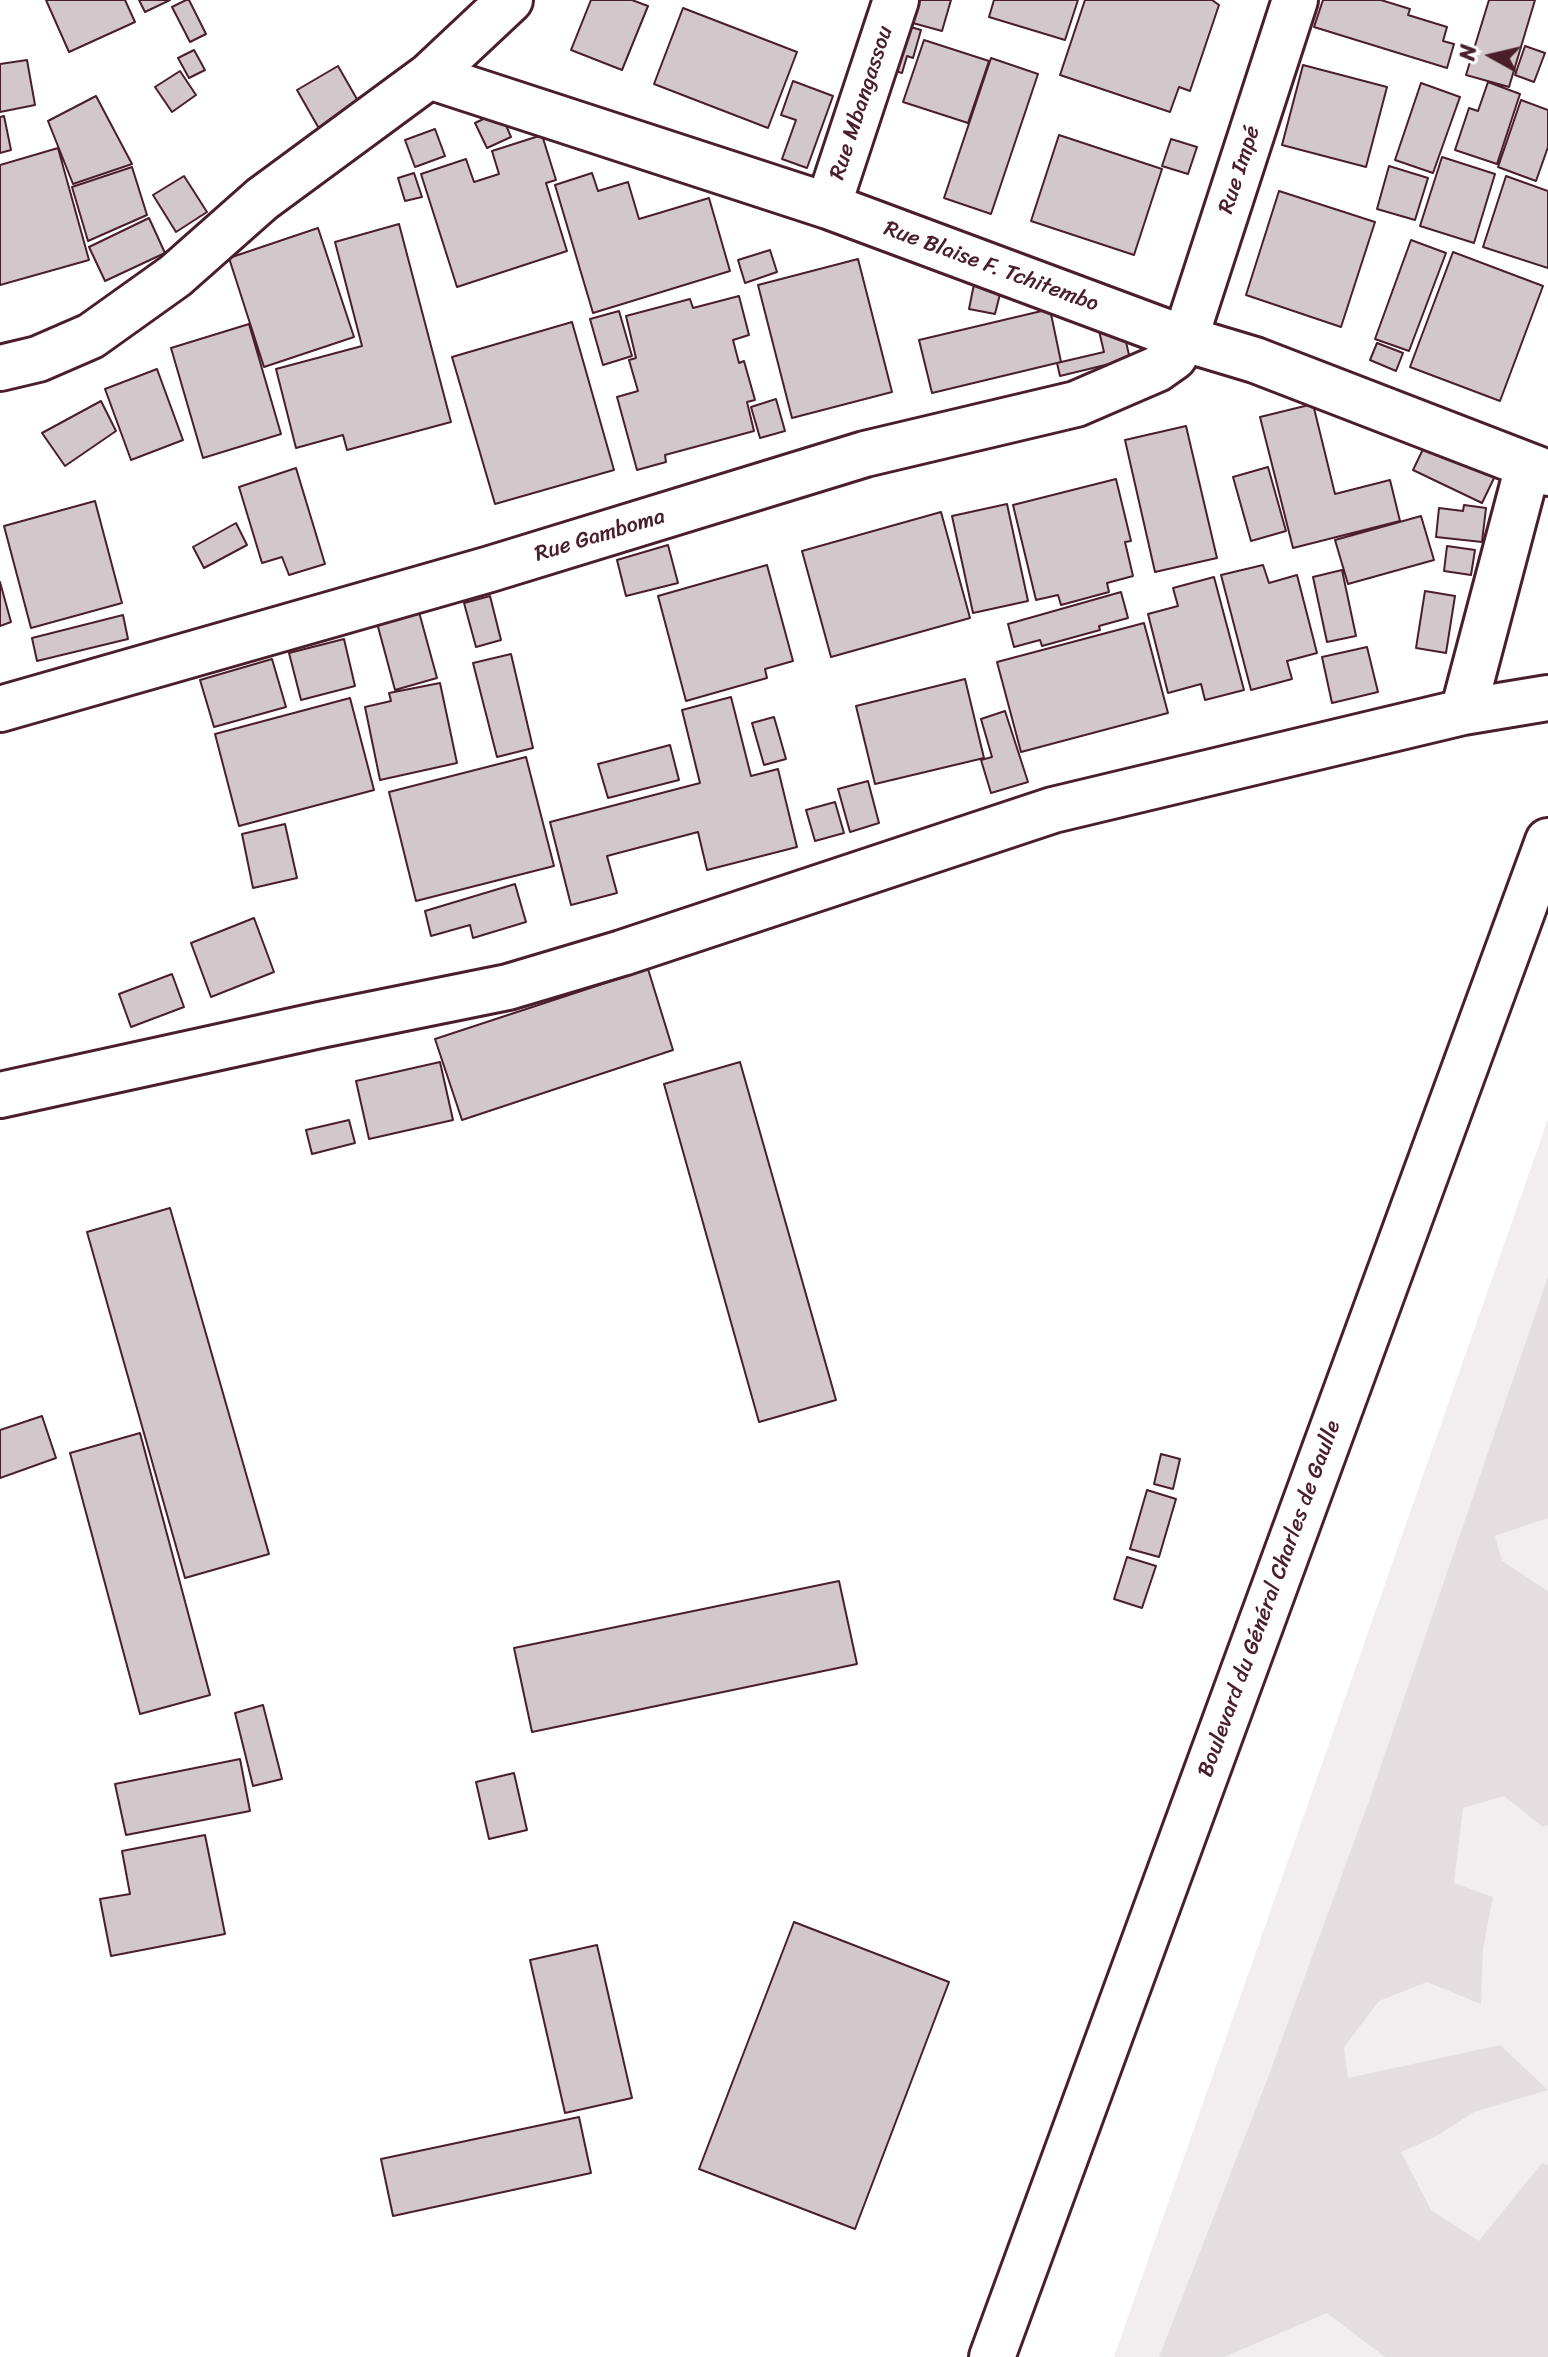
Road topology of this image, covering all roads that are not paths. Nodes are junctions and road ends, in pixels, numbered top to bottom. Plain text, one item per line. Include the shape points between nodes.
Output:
1 (510, 0) edge
2 (896, 0) edge
3 (1295, 0) edge
4 (429, 76) junction
5 (828, 206) junction
6 (1185, 339) junction
7 (0, 368) edge
8 (1538, 470) edge
9 (1548, 698) edge
10 (0, 709) edge
11 (1463, 712) junction
12 (1548, 841) edge
13 (0, 1095) edge
14 (992, 2357) edge

1 - 4 street
2 - 5 street, Rue Mbangassou
3 - 6 street, Rue Impé
4 - 5 street, Rue Blaise F. Tchitembo
4 - 7 street via 262,199 175,276 91,336 38,359
5 - 6 street, Rue Blaise F. Tchitembo
6 - 8 street, Rue Blaise F. Tchitembo via 1255,360
6 - 10 street, Rue Gamboma via 1174,357 1157,369 1076,404 865,454 490,569
8 - 11 street
9 - 11 street
11 - 13 street via 1053,810 508,987
12 - 14 street, Boulevard du Général Charles de Gaulle

